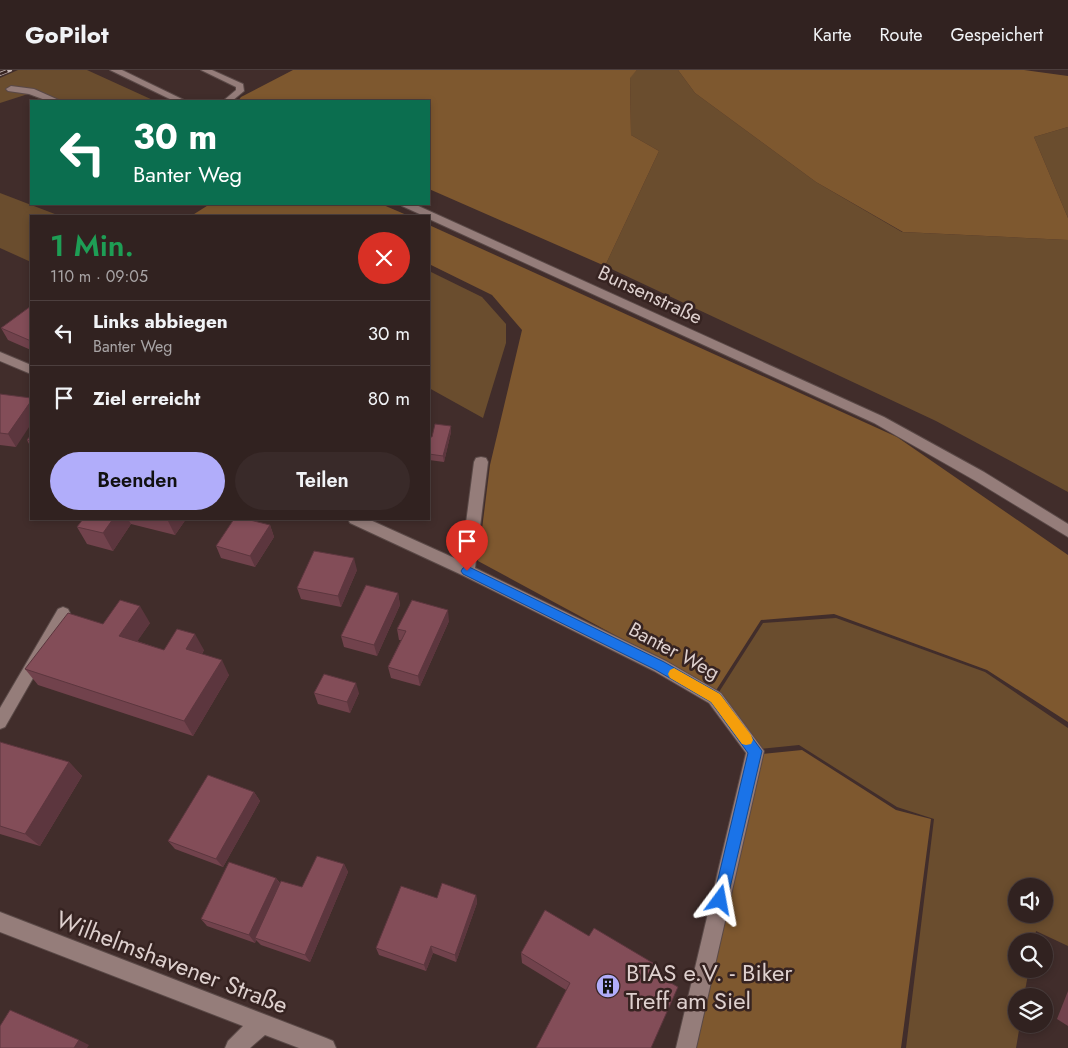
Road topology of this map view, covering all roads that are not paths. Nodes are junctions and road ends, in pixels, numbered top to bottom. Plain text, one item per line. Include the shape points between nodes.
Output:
1 (115, 70) edge
2 (205, 70) edge
3 (11, 88) dead end
4 (54, 100) edge
5 (179, 100) edge
6 (227, 100) edge
7 (408, 205) edge
8 (0, 356) edge
9 (30, 370) edge
10 (481, 462) dead end
11 (357, 520) edge
12 (1068, 530) edge
13 (467, 571) junction
14 (63, 613) dead end
15 (0, 722) edge
16 (0, 922) edge
17 (261, 1024) junction
18 (235, 1048) edge
19 (326, 1048) edge
20 (686, 1048) edge

1 - 5 street
2 - 6 lane via 240,86 240,91
3 - 4 street via 31,91
7 - 12 street, Bunsenstraße via 878,420
8 - 9 street
10 - 13 street
11 - 13 street, Banter Weg
13 - 20 street, Banter Weg via 660,666 715,698 755,751
14 - 15 lane
16 - 17 street, Wilhelmshavener Straße
17 - 18 street
17 - 19 street, Wilhelmshavener Straße

